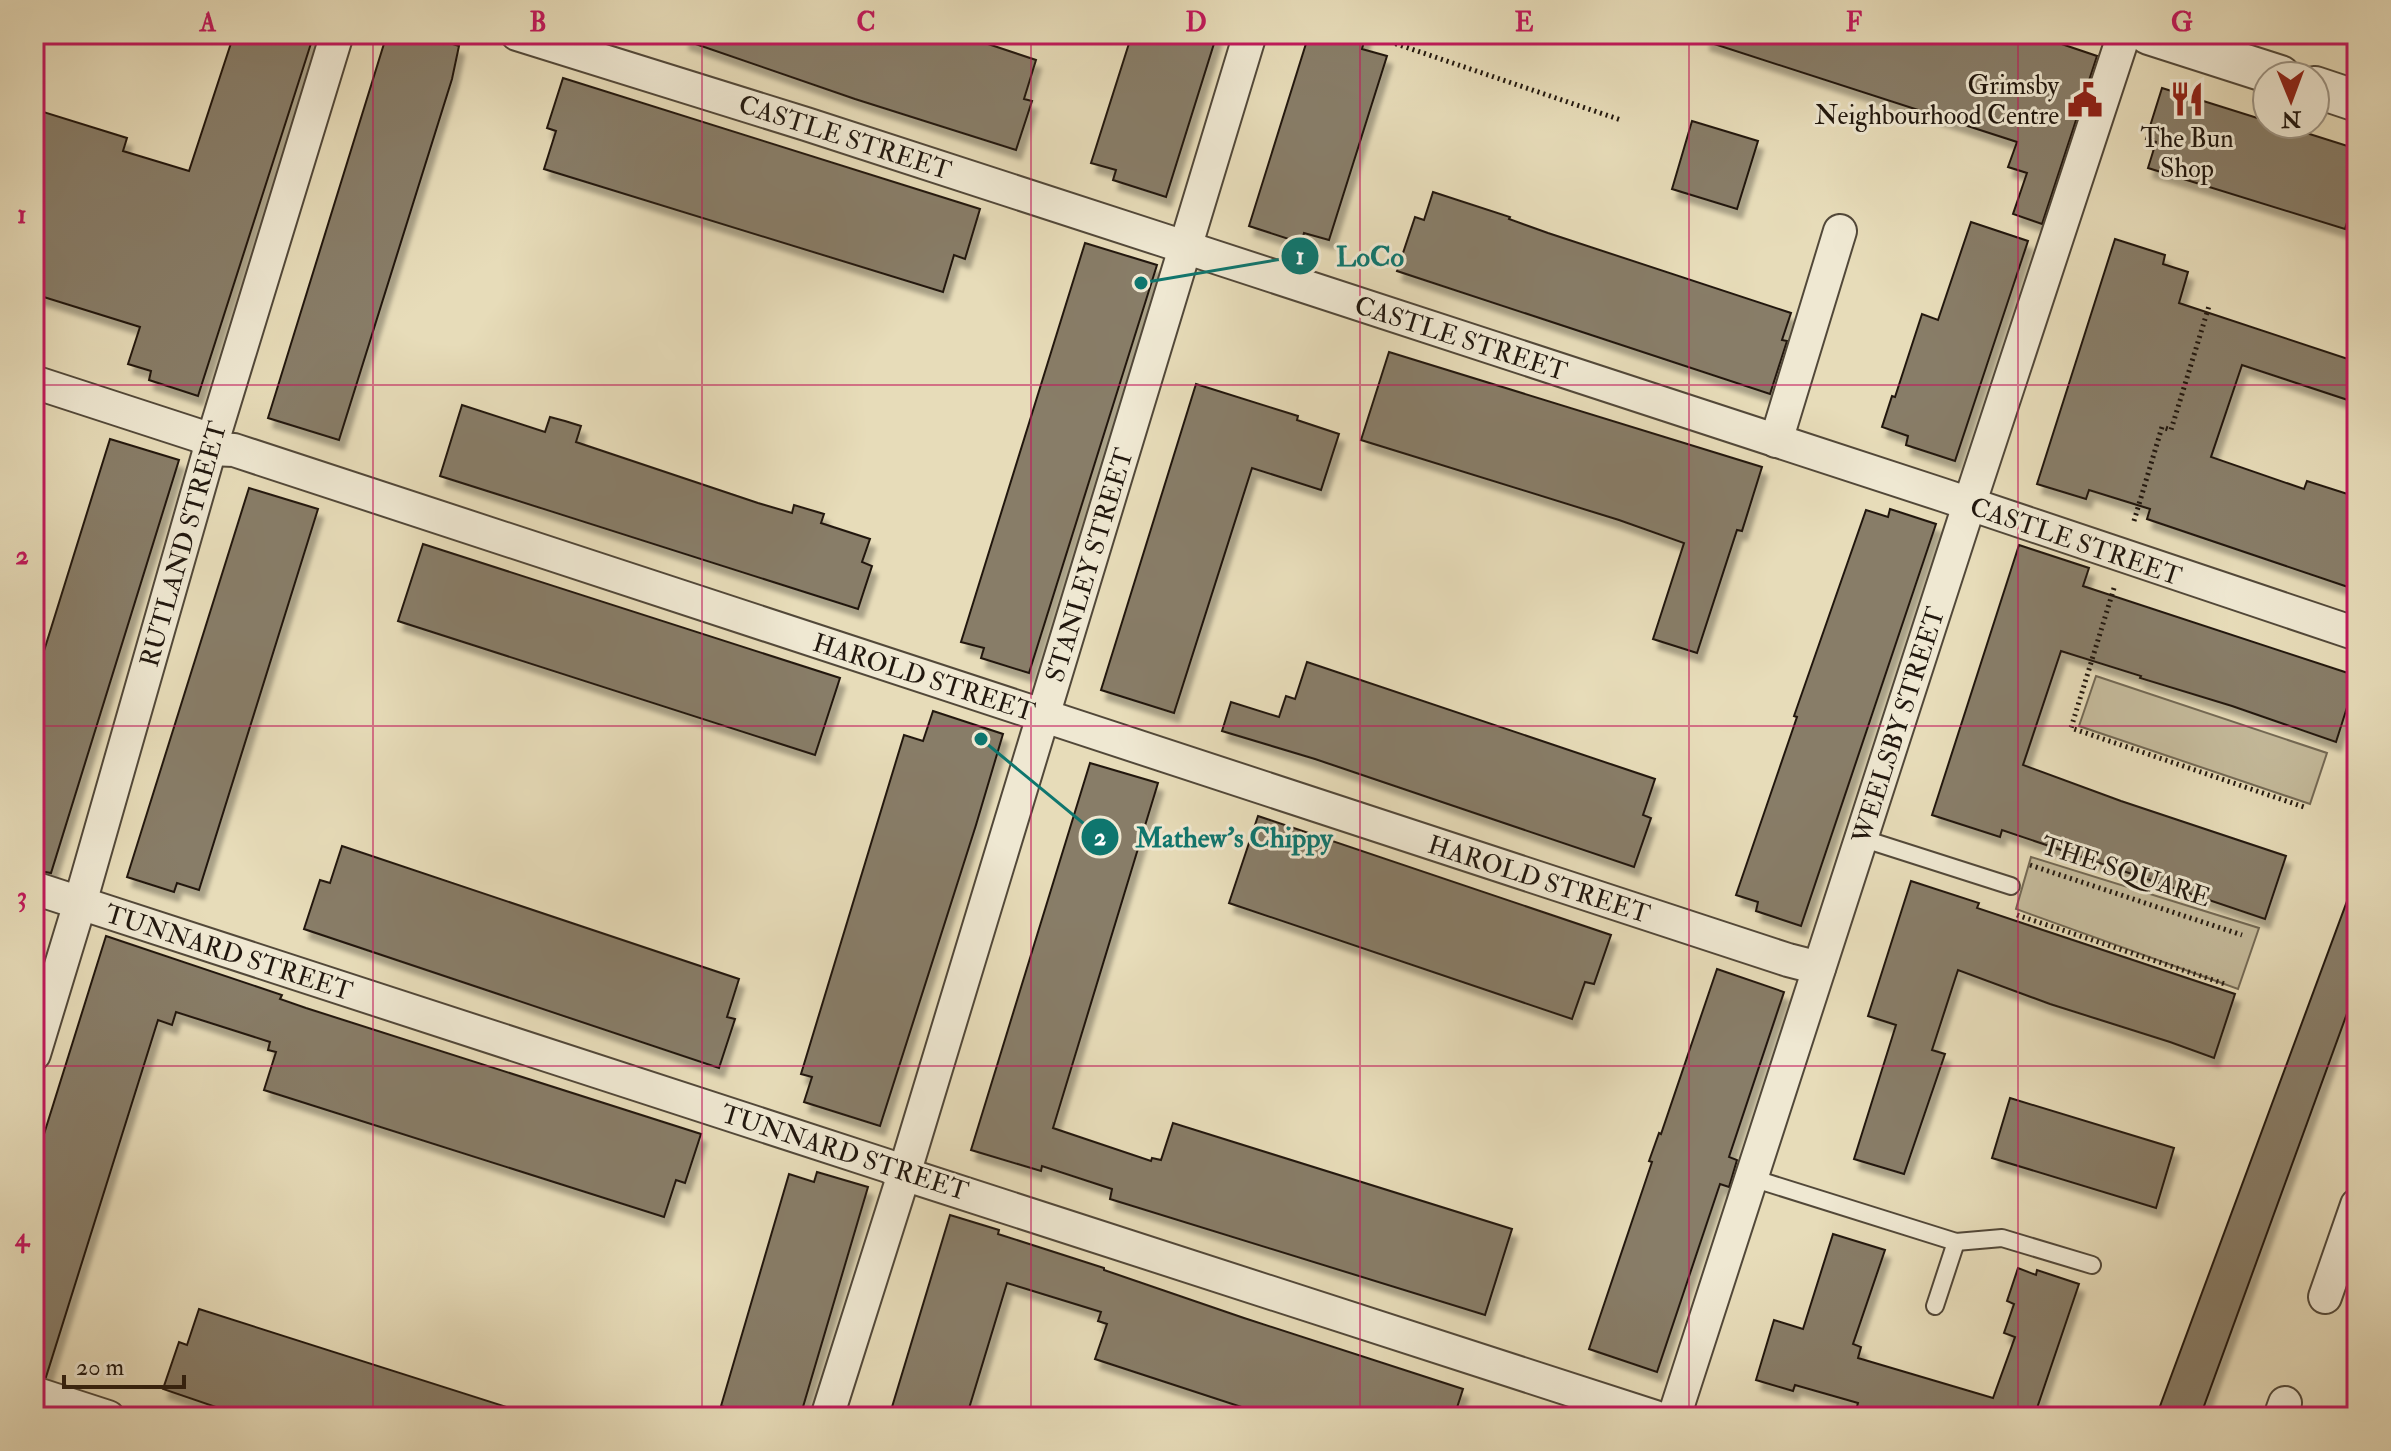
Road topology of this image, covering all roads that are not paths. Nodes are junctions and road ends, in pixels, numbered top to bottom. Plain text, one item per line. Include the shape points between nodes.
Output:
1 (337, 34) edge
2 (517, 34) edge
3 (1250, 34) edge
4 (2124, 34) edge
5 (2149, 34) edge
6 (2251, 67) edge
7 (2331, 92) edge
8 (2357, 101) edge
9 (1840, 231) dead end
10 (1185, 247) junction
11 (34, 382) edge
12 (1776, 441) junction
13 (210, 449) junction
14 (1969, 505) junction
15 (2357, 634) edge
16 (1043, 716) junction
17 (1861, 838) junction
18 (2011, 886) road end
19 (34, 888) edge
20 (80, 903) junction
21 (1819, 968) junction
22 (34, 1054) edge
23 (904, 1174) junction
24 (1752, 1178) junction
25 (2357, 1205) edge
26 (1956, 1242) junction
27 (2092, 1265) dead end
28 (2325, 1297) dead end
29 (1935, 1306) dead end
30 (34, 1393) edge
31 (108, 1417) edge
32 (827, 1417) edge
33 (1655, 1417) edge
34 (1674, 1417) edge

1 - 13 street, RUTLAND STREET
2 - 10 street, CASTLE STREET
3 - 10 street, STANLEY STREET
4 - 14 street, WEELSBY STREET
5 - 6 street
7 - 8 street
9 - 12 street
10 - 12 street, CASTLE STREET
10 - 16 street, STANLEY STREET
11 - 13 street, HAROLD STREET via 203,437
12 - 14 street, CASTLE STREET
13 - 16 street, HAROLD STREET via 234,450
13 - 20 street, RUTLAND STREET
14 - 15 street, CASTLE STREET
14 - 17 street, WEELSBY STREET
16 - 21 street, HAROLD STREET
16 - 23 street, STANLEY STREET
17 - 18 lane, THE SQUARE
17 - 21 street, WEELSBY STREET
19 - 20 street, TUNNARD STREET
20 - 22 street, RUTLAND STREET
20 - 23 street, TUNNARD STREET
21 - 24 street, WEELSBY STREET
23 - 32 street, STANLEY STREET
23 - 33 street, TUNNARD STREET
24 - 26 lane
24 - 34 street, WEELSBY STREET
25 - 28 street
26 - 27 lane via 2002,1238
26 - 29 lane
30 - 31 street

